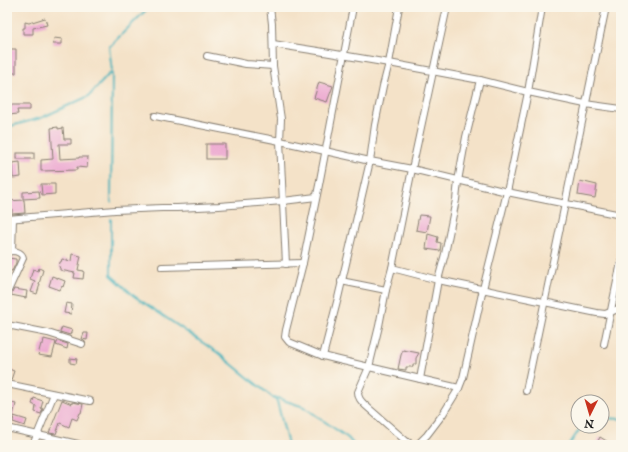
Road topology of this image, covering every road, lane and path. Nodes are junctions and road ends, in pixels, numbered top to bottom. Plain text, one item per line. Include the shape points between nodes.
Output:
1 (270, 7) edge
2 (353, 7) edge
3 (399, 7) edge
4 (447, 7) edge
5 (542, 7) edge
6 (606, 7) edge
7 (272, 44) junction
8 (207, 56) dead end
9 (343, 56) junction
10 (389, 63) junction
11 (273, 66) junction
12 (433, 72) junction
13 (480, 80) junction
14 (528, 92) junction
15 (585, 104) junction
16 (621, 109) edge
17 (155, 116) dead end
18 (280, 141) junction
19 (325, 151) junction
20 (370, 161) junction
21 (412, 169) junction
22 (458, 181) junction
23 (507, 192) junction
24 (316, 197) junction
25 (283, 201) junction
26 (565, 204) junction
27 (621, 215) edge
28 (10, 219) edge
29 (10, 251) edge
30 (621, 262) edge
31 (303, 263) junction
32 (286, 264) junction
33 (162, 267) dead end
34 (392, 268) junction
35 (438, 280) junction
36 (341, 281) junction
37 (483, 289) junction
38 (386, 290) junction
39 (7, 293) edge
40 (544, 302) junction
41 (621, 308) edge
42 (611, 312) junction
43 (7, 325) edge
44 (82, 344) dead end
45 (604, 344) dead end
46 (323, 356) junction
47 (369, 366) junction
48 (420, 379) junction
49 (7, 384) edge
50 (459, 388) junction
51 (526, 391) dead end
52 (54, 394) junction
53 (90, 401) dead end
54 (7, 428) edge
55 (38, 434) junction
56 (78, 444) dead end
57 (33, 445) edge
58 (413, 445) edge
59 (417, 445) edge

1 - 7 street
2 - 9 street
3 - 10 street
4 - 12 street
5 - 14 street
6 - 15 street
7 - 9 street
7 - 11 street
8 - 11 street via 246,64
9 - 10 street
9 - 19 street
10 - 12 street
10 - 20 street
11 - 18 street via 280,119
12 - 13 street
12 - 21 street
13 - 14 street
13 - 22 street
14 - 15 street
14 - 23 street
15 - 16 street
15 - 26 street
17 - 18 street
18 - 19 street
18 - 25 street
19 - 20 street
19 - 24 street
20 - 21 street
20 - 36 street
21 - 22 street
21 - 34 street
22 - 23 street
22 - 35 street
23 - 26 street
23 - 37 street
24 - 25 street
24 - 31 street
25 - 28 street via 116,210
25 - 32 street
26 - 27 street
26 - 40 street
28 - 29 street
29 - 39 street via 17,251 23,258
30 - 42 street
31 - 32 street
31 - 46 street via 285,337 288,342
32 - 33 street
34 - 35 street
34 - 38 street
35 - 37 street
35 - 48 street
36 - 38 street
36 - 46 street
37 - 40 street
37 - 50 street
38 - 47 street
40 - 42 street via 597,313
40 - 51 street
41 - 42 street
42 - 45 street
43 - 44 street via 48,333
46 - 47 street
47 - 48 street
47 - 58 street via 358,396
48 - 50 street
49 - 52 street
50 - 59 street via 443,414
52 - 53 street
52 - 55 street
54 - 55 street
55 - 56 street
55 - 57 street

